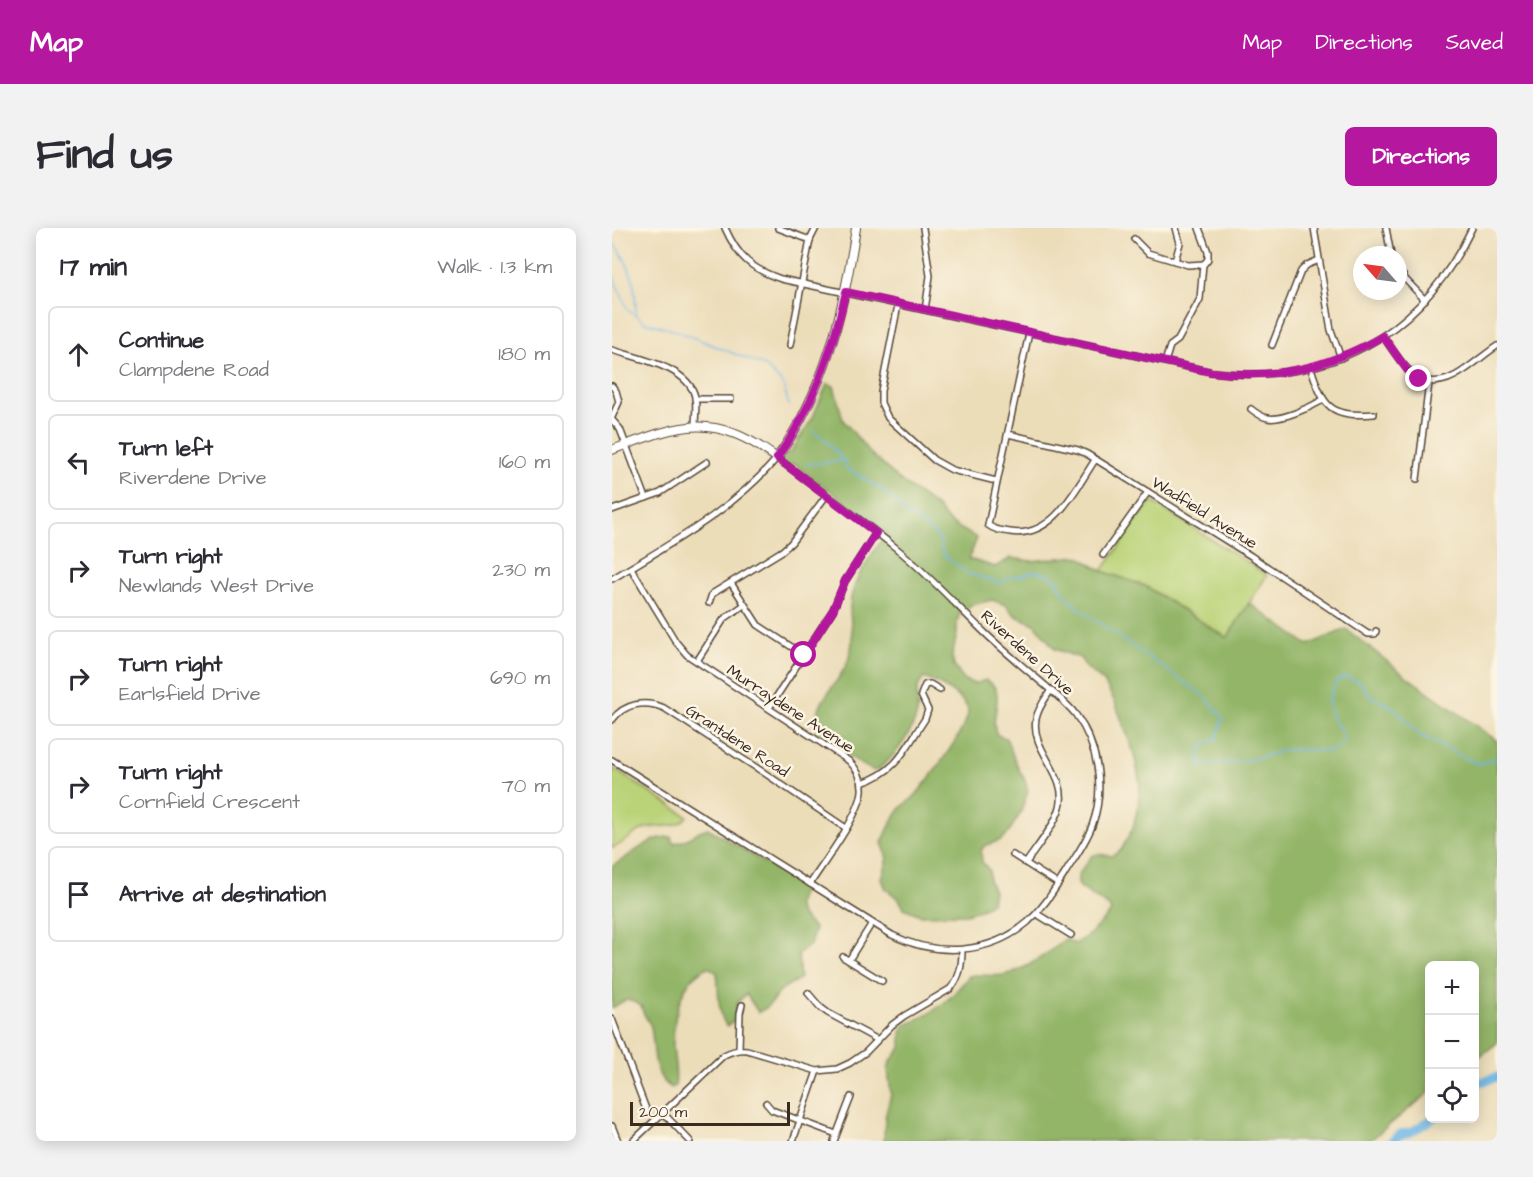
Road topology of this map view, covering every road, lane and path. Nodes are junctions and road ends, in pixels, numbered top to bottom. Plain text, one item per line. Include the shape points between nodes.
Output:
1 (725, 228) edge
2 (778, 228) edge
3 (816, 228) edge
4 (856, 228) edge
5 (922, 228) edge
6 (1176, 228) edge
7 (1199, 228) edge
8 (1314, 228) edge
9 (1386, 228) edge
10 (1472, 228) edge
11 (1134, 239) dead end
12 (810, 240) junction
13 (1389, 246) edge
14 (1175, 261) junction
15 (1319, 261) junction
16 (1203, 264) junction
17 (1407, 281) edge
18 (802, 284) junction
19 (846, 292) junction
20 (1425, 300) junction
21 (898, 305) junction
22 (925, 310) junction
23 (1029, 333) junction
24 (1383, 336) junction
25 (790, 345) dead end
26 (1272, 345) dead end
27 (1497, 346) edge
28 (612, 350) edge
29 (1341, 358) junction
30 (1165, 362) junction
31 (1311, 368) junction
32 (1429, 383) junction
33 (612, 386) edge
34 (695, 399) junction
35 (731, 399) dead end
36 (1323, 400) junction
37 (1251, 409) dead end
38 (1374, 414) dead end
39 (612, 418) edge
40 (695, 426) junction
41 (1008, 434) junction
42 (627, 444) junction
43 (612, 450) edge
44 (777, 458) junction
45 (1095, 460) junction
46 (707, 462) dead end
47 (1417, 479) dead end
48 (996, 481) junction
49 (1148, 492) junction
50 (826, 496) junction
51 (646, 498) junction
52 (612, 510) edge
53 (876, 533) junction
54 (1103, 555) dead end
55 (631, 568) junction
56 (612, 579) edge
57 (731, 583) junction
58 (709, 603) dead end
59 (744, 605) junction
60 (1376, 631) dead end
61 (804, 655) junction
62 (697, 661) junction
63 (940, 690) dead end
64 (1051, 690) junction
65 (770, 708) junction
66 (612, 720) edge
67 (612, 760) edge
68 (862, 783) junction
69 (846, 828) junction
70 (1012, 855) dead end
71 (1026, 863) junction
72 (810, 884) junction
73 (1058, 885) junction
74 (1037, 914) junction
75 (872, 923) junction
76 (1071, 935) dead end
77 (962, 950) junction
78 (882, 981) dead end
79 (808, 993) dead end
80 (742, 1005) dead end
81 (612, 1019) edge
82 (878, 1040) junction
83 (739, 1049) junction
84 (817, 1071) junction
85 (851, 1097) dead end
86 (766, 1104) dead end
87 (647, 1112) dead end
88 (663, 1113) junction
89 (800, 1120) junction
90 (612, 1126) edge
91 (835, 1138) edge
92 (618, 1141) edge
93 (635, 1141) edge
94 (690, 1141) edge
95 (793, 1141) edge

1 - 18 street via 738,252 754,268
2 - 12 street
3 - 12 street
4 - 19 street
5 - 22 street via 930,276
6 - 14 street via 1180,243
7 - 16 street via 1208,252
8 - 15 street
9 - 13 street
10 - 20 street via 1447,273
11 - 14 street via 1148,253
12 - 18 street
14 - 16 street
15 - 26 street via 1307,264 1301,271
15 - 29 street via 1331,330
16 - 30 street via 1200,299 1178,340 1170,346
17 - 20 street
18 - 19 street
18 - 25 street
19 - 21 street
19 - 44 street via 811,403
20 - 24 street
21 - 22 street
21 - 48 street via 881,391 884,412 942,466
22 - 23 street
23 - 30 street
23 - 41 street
24 - 29 street
24 - 32 street via 1407,370
27 - 32 street via 1454,377
28 - 34 street via 680,375
29 - 31 street
30 - 31 street via 1232,375
31 - 36 street
32 - 47 street
33 - 39 street via 619,402
34 - 35 street
34 - 40 street
36 - 37 street via 1273,418
36 - 38 street via 1342,413
39 - 42 street
40 - 42 street via 666,430
40 - 44 street via 730,431
41 - 45 street, Wadfield Avenue via 1078,450
41 - 48 street
42 - 43 street
42 - 51 street
44 - 50 street, Riverdene Drive
44 - 55 street via 719,513
45 - 48 street via 1065,505 1037,529 1016,533 989,527
45 - 49 street, Wadfield Avenue
46 - 51 street
49 - 54 street
49 - 60 street, Wadfield Avenue via 1368,634
50 - 53 street, Riverdene Drive
50 - 57 street via 791,543
51 - 52 street
53 - 61 street
53 - 64 street, Riverdene Drive
55 - 56 street
55 - 62 street, Murraydene Avenue via 676,642
57 - 58 street via 712,594
57 - 59 street
59 - 61 street via 758,625
59 - 62 street via 724,619
61 - 65 street
62 - 65 street, Murraydene Avenue
63 - 68 street via 925,685 921,695 928,710 925,719 893,767
64 - 71 street via 1039,709 1035,729 1059,784 1060,808
64 - 73 street, Riverdene Drive via 1076,714 1085,730 1094,752 1099,788 1088,836
65 - 68 street, Murraydene Avenue via 849,761
66 - 69 street, Grantdene Road via 622,709 636,704 664,708
67 - 72 street, Riverdene Drive
68 - 69 street via 860,805
69 - 72 street
70 - 71 street
71 - 73 street
72 - 75 street, Riverdene Drive
73 - 74 street, Riverdene Drive
74 - 76 street
74 - 77 street, Riverdene Drive via 1008,935
75 - 77 street, Riverdene Drive via 912,944
75 - 78 street via 846,958
77 - 82 street via 962,967 950,989 892,1024
79 - 82 street via 828,1013
80 - 83 street
81 - 87 street
82 - 84 street via 850,1063
83 - 84 street
83 - 88 street via 724,1055
84 - 89 street
85 - 91 street
86 - 89 street
88 - 93 street
88 - 94 street
89 - 91 street
89 - 95 street
90 - 92 street

